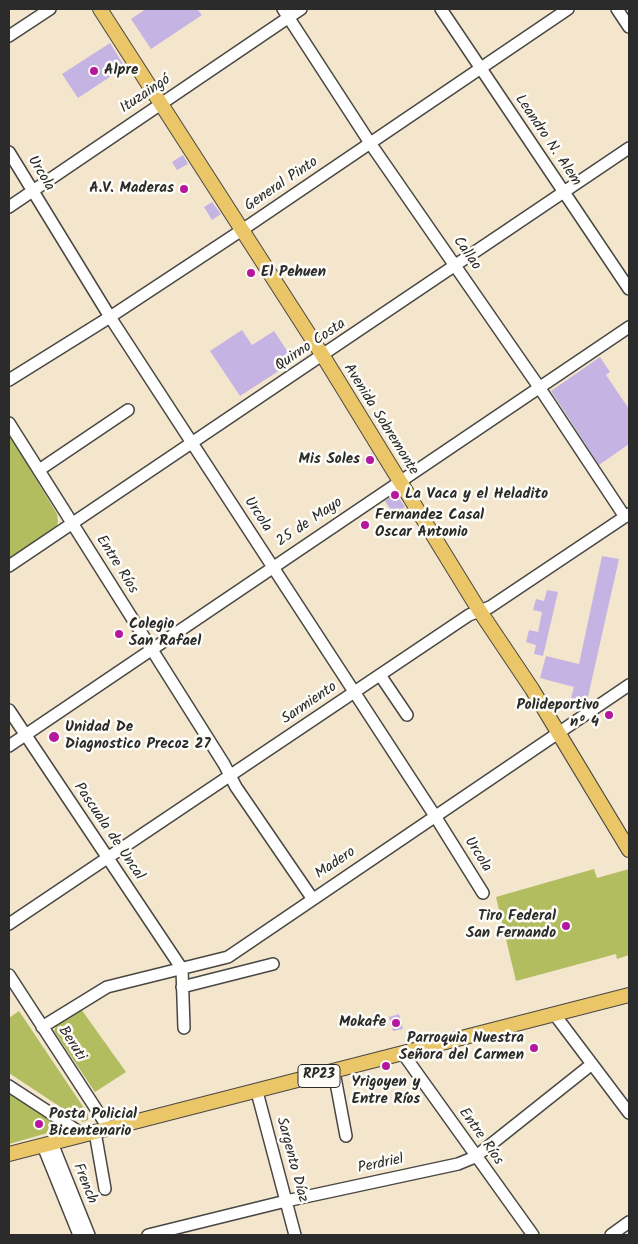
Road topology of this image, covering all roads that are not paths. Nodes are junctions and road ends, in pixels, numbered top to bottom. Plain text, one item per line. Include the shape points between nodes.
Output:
1 (50, 9) edge
2 (100, 9) edge
3 (301, 9) edge
4 (441, 9) edge
5 (568, 9) edge
6 (617, 9) edge
7 (286, 13) edge
8 (629, 27) edge
9 (9, 36) edge
10 (480, 68) junction
11 (161, 104) junction
12 (370, 143) junction
13 (629, 148) edge
14 (9, 152) edge
15 (32, 191) junction
16 (564, 192) junction
17 (9, 206) edge
18 (242, 230) junction
19 (456, 266) junction
20 (629, 289) edge
21 (110, 317) junction
22 (629, 327) edge
23 (323, 356) junction
24 (9, 380) edge
25 (539, 387) junction
26 (128, 410) dead end
27 (9, 423) edge
28 (192, 443) junction
29 (39, 470) junction
30 (399, 481) junction
31 (627, 515) edge
32 (72, 523) junction
33 (9, 566) edge
34 (273, 567) junction
35 (479, 610) junction
36 (150, 650) junction
37 (380, 675) junction
38 (629, 685) edge
39 (355, 692) junction
40 (9, 710) edge
41 (407, 715) dead end
42 (558, 733) junction
43 (25, 735) junction
44 (9, 746) edge
45 (230, 776) junction
46 (435, 816) junction
47 (629, 850) edge
48 (108, 859) junction
49 (483, 893) dead end
50 (312, 898) junction
51 (9, 924) edge
52 (273, 964) dead end
53 (182, 970) junction
54 (9, 975) edge
55 (182, 987) junction
56 (19, 991) junction
57 (629, 995) edge
58 (9, 998) edge
59 (555, 1015) junction
60 (42, 1028) junction
61 (184, 1028) dead end
62 (404, 1054) junction
63 (592, 1064) junction
64 (334, 1072) junction
65 (9, 1086) edge
66 (257, 1092) junction
67 (629, 1113) edge
68 (96, 1132) junction
69 (346, 1136) dead end
70 (47, 1145) junction
71 (9, 1154) edge
72 (475, 1157) junction
73 (105, 1189) dead end
74 (286, 1200) junction
75 (629, 1222) edge
76 (79, 1235) edge
77 (89, 1235) edge
78 (148, 1235) edge
79 (295, 1235) edge
80 (533, 1235) edge
81 (611, 1235) edge

1 - 9 street
2 - 11 main road, Avenida Sobremonte
3 - 7 street, Ituzaingó
4 - 10 street, Leandro N. Alem
5 - 10 street, General Pinto
6 - 8 street
7 - 11 street, Ituzaingó
7 - 12 street, Callao
10 - 12 street, General Pinto
10 - 16 street, Leandro N. Alem
11 - 15 street, Ituzaingó
11 - 18 main road, Avenida Sobremonte
12 - 18 street, General Pinto
12 - 19 street, Callao
13 - 16 street, Quirno Costa
14 - 15 street, Urcola
15 - 17 street, Ituzaingó
15 - 21 street, Urcola
16 - 19 street, Quirno Costa
16 - 20 street, Leandro N. Alem
18 - 21 street, General Pinto
18 - 23 main road, Avenida Sobremonte
19 - 23 street, Quirno Costa
19 - 25 street, Callao
21 - 24 street, General Pinto
21 - 28 street, Urcola
22 - 25 street, 25 de Mayo
23 - 28 street, Quirno Costa
23 - 30 main road, Avenida Sobremonte
25 - 30 street, 25 de Mayo
25 - 31 street, Callao
26 - 29 street
27 - 29 street, Entre Ríos
28 - 32 street, Quirno Costa
28 - 34 street, Urcola
29 - 32 street, Entre Ríos
30 - 34 street, 25 de Mayo
30 - 35 main road, Avenida Sobremonte
31 - 35 street, Sarmiento via 490,608
32 - 33 street, Quirno Costa
32 - 36 street, Entre Ríos
34 - 36 street, 25 de Mayo
34 - 39 street, Urcola
35 - 37 street, Sarmiento
35 - 42 main road, Avenida Sobremonte
36 - 43 street, 25 de Mayo
36 - 45 street, Entre Ríos
37 - 39 street, Sarmiento
37 - 41 street
38 - 42 street, Madero
39 - 45 street, Sarmiento
39 - 46 street, Urcola
40 - 43 street, Pascuala de Uncal
42 - 46 street, Madero
42 - 47 main road, Avenida Sobremonte
43 - 44 street, 25 de Mayo
43 - 48 street, Pascuala de Uncal
45 - 48 street, Sarmiento
45 - 50 street, Entre Ríos
46 - 49 street, Urcola
46 - 50 street, Madero
48 - 51 street, Sarmiento
48 - 53 street, Pascuala de Uncal
50 - 53 street, Madero via 228,957
52 - 55 street
53 - 55 street
53 - 60 street, Madero via 107,987
54 - 56 street, Beruti
55 - 61 street
56 - 58 street
56 - 60 street, Beruti
57 - 59 main road, RP23
59 - 62 main road, RP23
59 - 63 street
60 - 68 street, Beruti
62 - 64 main road, RP23
62 - 72 street, Entre Ríos
63 - 67 street
63 - 72 street, Perdriel
64 - 66 main road, RP23
64 - 69 street
65 - 68 street
66 - 68 main road, RP23
66 - 74 street, Sargento Díaz
68 - 70 main road, RP23
68 - 73 street
70 - 71 main road, RP23
70 - 76 street, French
70 - 77 street, French
72 - 74 street, Perdriel via 458,1164
72 - 80 street, Entre Ríos
74 - 78 street, Perdriel
74 - 79 street, Sargento Díaz
75 - 81 street

